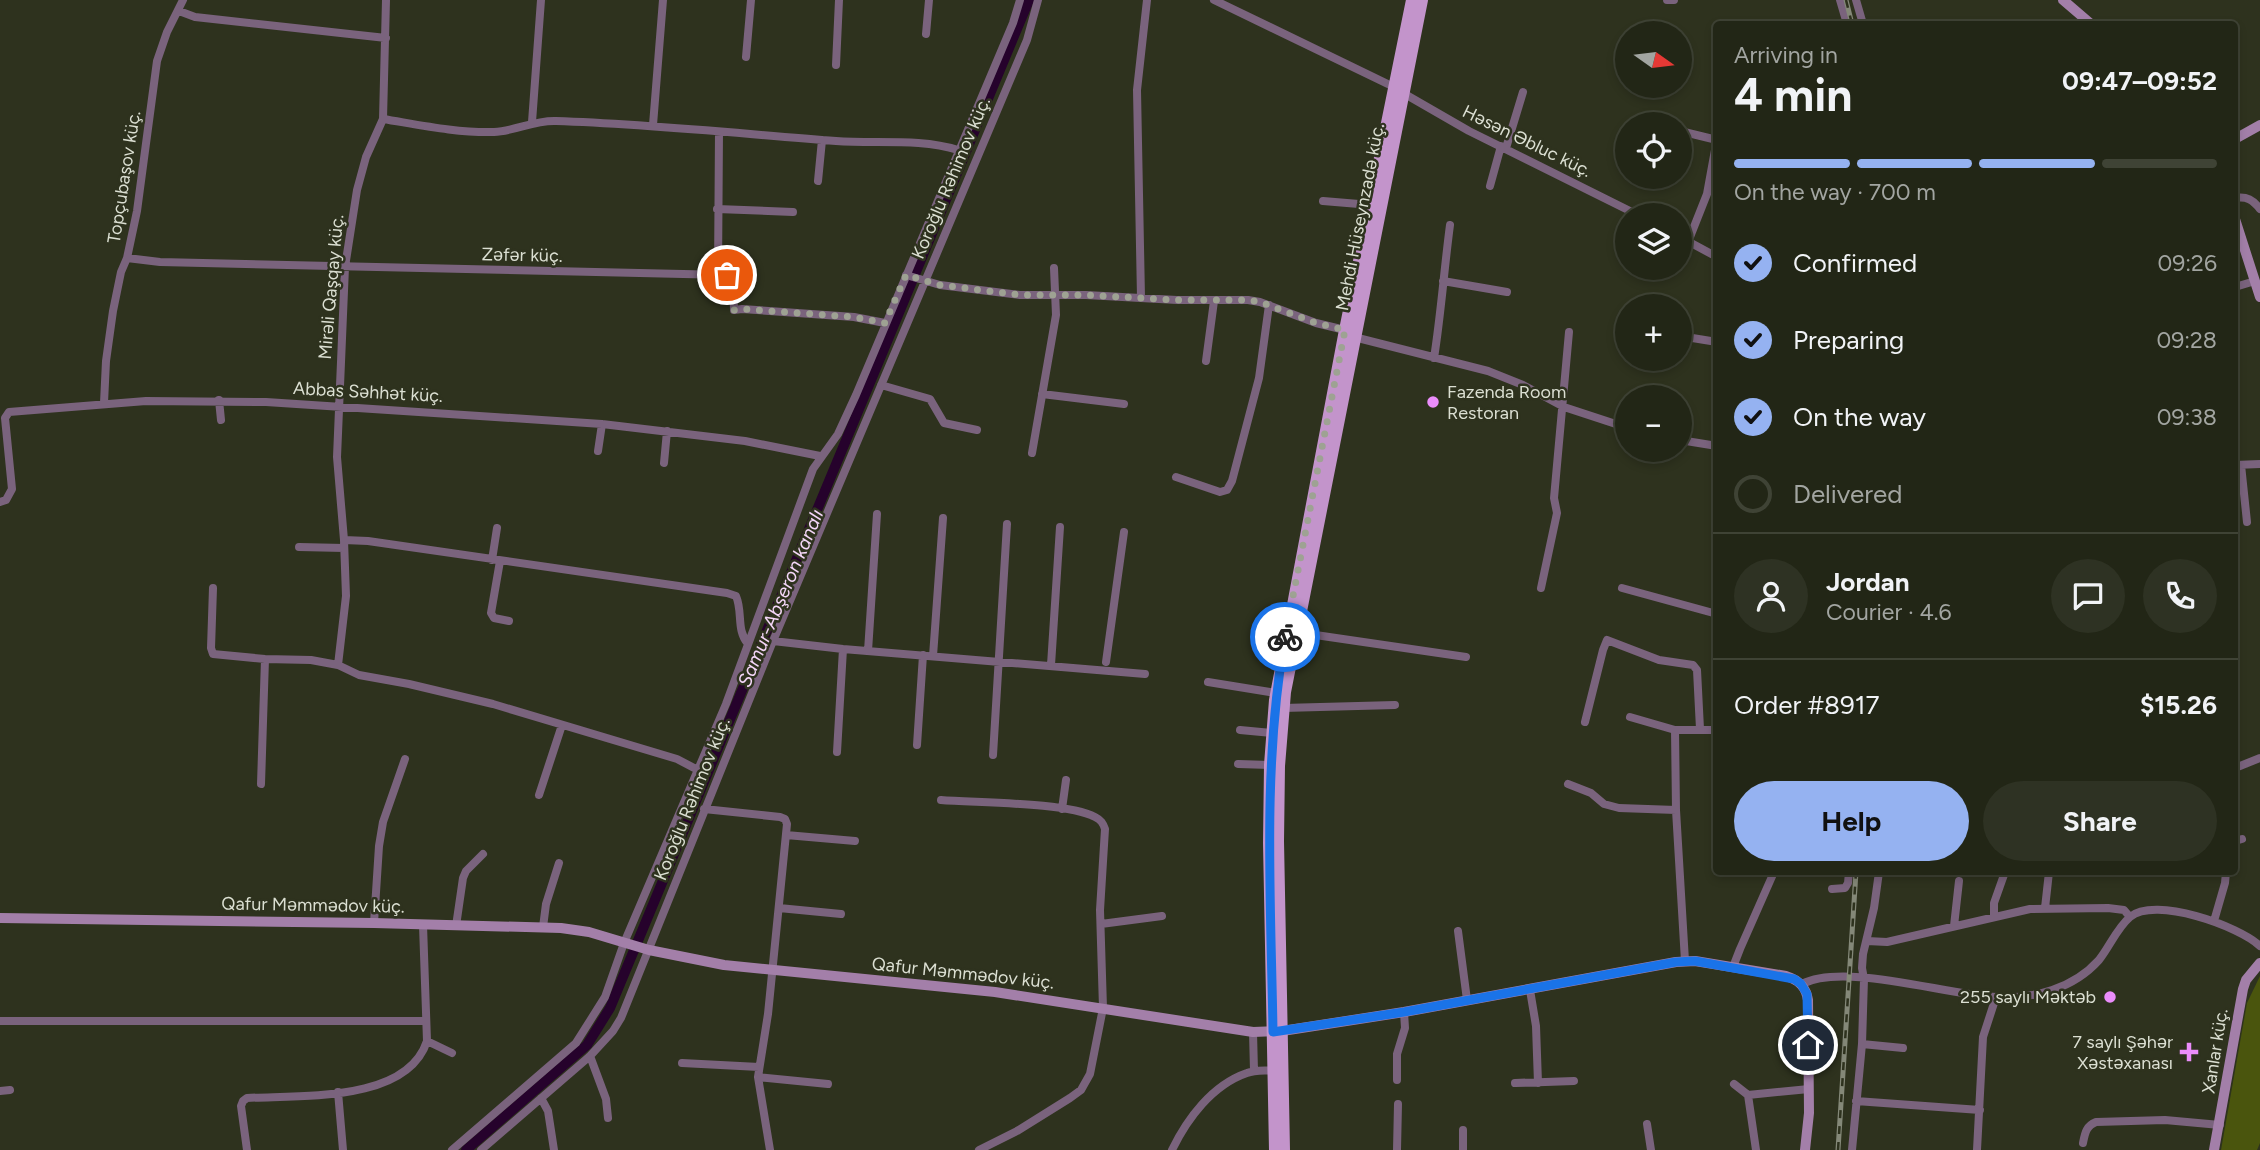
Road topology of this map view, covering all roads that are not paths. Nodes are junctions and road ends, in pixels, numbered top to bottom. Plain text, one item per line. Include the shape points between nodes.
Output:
1 (183, 0) edge
2 (386, 0) edge
3 (541, 0) edge
4 (663, 0) edge
5 (751, 0) edge
6 (839, 0) edge
7 (929, 0) edge
8 (1020, 0) edge
9 (1038, 0) edge
10 (1147, 0) edge
11 (1214, 0) edge
12 (1412, 0) edge
13 (1422, 0) edge
14 (1667, 0) edge
15 (1674, 0) edge
16 (1840, 0) edge
17 (1856, 0) edge
18 (2063, 0) edge
19 (179, 11) junction
20 (1846, 21) edge
21 (1862, 21) edge
22 (2088, 21) edge
23 (926, 34) dead end
24 (386, 38) junction
25 (746, 57) dead end
26 (836, 65) dead end
27 (1399, 90) junction
28 (1524, 92) dead end
29 (383, 119) junction
30 (531, 122) junction
31 (653, 125) junction
32 (2260, 125) edge
33 (719, 132) junction
34 (1692, 134) edge
35 (2238, 137) edge
36 (1713, 138) edge
37 (822, 140) junction
38 (1504, 147) junction
39 (958, 150) junction
40 (1713, 161) edge
41 (818, 181) dead end
42 (1490, 186) dead end
43 (2238, 198) edge
44 (1323, 201) dead end
45 (1615, 203) edge
46 (1371, 205) junction
47 (717, 209) junction
48 (2260, 209) edge
49 (793, 212) dead end
50 (1692, 224) edge
51 (1450, 225) dead end
52 (2238, 228) edge
53 (1692, 244) edge
54 (1713, 255) edge
55 (127, 258) junction
56 (345, 267) junction
57 (1055, 268) dead end
58 (718, 275) junction
59 (906, 275) junction
60 (1443, 281) junction
61 (924, 282) junction
62 (2255, 282) junction
63 (2238, 286) edge
64 (1507, 292) dead end
65 (1056, 295) junction
66 (2260, 297) edge
67 (1141, 298) junction
68 (1214, 301) junction
69 (1269, 304) junction
70 (885, 323) junction
71 (1569, 332) dead end
72 (1350, 334) junction
73 (1692, 338) edge
74 (1713, 341) edge
75 (1434, 358) junction
76 (1206, 360) dead end
77 (881, 385) junction
78 (1042, 394) junction
79 (219, 400) junction
80 (104, 403) junction
81 (1124, 404) dead end
82 (339, 407) junction
83 (1564, 407) junction
84 (221, 420) dead end
85 (601, 424) junction
86 (1615, 424) edge
87 (977, 430) dead end
88 (667, 431) junction
89 (1692, 442) edge
90 (1713, 445) edge
91 (598, 451) dead end
92 (1032, 453) dead end
93 (820, 457) junction
94 (664, 463) dead end
95 (2260, 464) edge
96 (2238, 465) edge
97 (1176, 477) dead end
98 (0, 502) edge
99 (877, 513) dead end
100 (943, 517) dead end
101 (2247, 522) dead end
102 (1007, 524) dead end
103 (1060, 527) dead end
104 (497, 528) dead end
105 (1124, 532) dead end
106 (344, 544) junction
107 (299, 547) dead end
108 (496, 561) junction
109 (213, 588) dead end
110 (1541, 588) dead end
111 (1622, 588) dead end
112 (1713, 613) edge
113 (509, 621) dead end
114 (1296, 632) junction
115 (773, 641) junction
116 (748, 644) junction
117 (843, 649) junction
118 (868, 651) junction
119 (923, 655) junction
120 (933, 656) junction
121 (1465, 657) dead end
122 (265, 659) junction
123 (1000, 662) junction
124 (1107, 662) dead end
125 (338, 665) junction
126 (1051, 665) junction
127 (1145, 674) dead end
128 (1208, 682) dead end
129 (1276, 693) junction
130 (1395, 705) dead end
131 (1283, 708) junction
132 (1630, 717) dead end
133 (1585, 722) dead end
134 (562, 725) junction
135 (1700, 729) junction
136 (1240, 730) dead end
137 (1675, 730) junction
138 (1713, 730) edge
139 (1272, 733) junction
140 (917, 745) dead end
141 (836, 752) dead end
142 (993, 755) dead end
143 (2260, 758) edge
144 (405, 759) dead end
145 (1238, 764) dead end
146 (1270, 765) junction
147 (2238, 767) edge
148 (696, 769) junction
149 (1066, 780) dead end
150 (261, 784) dead end
151 (1568, 784) dead end
152 (539, 795) dead end
153 (941, 800) dead end
154 (704, 809) junction
155 (1062, 809) junction
156 (1676, 810) junction
157 (786, 835) junction
158 (855, 841) dead end
159 (483, 854) dead end
160 (559, 863) dead end
161 (1773, 875) edge
162 (1849, 875) edge
163 (1879, 875) edge
164 (2004, 875) edge
165 (2049, 875) edge
166 (2226, 875) edge
167 (1959, 881) dead end
168 (1832, 889) dead end
169 (779, 908) junction
170 (2045, 908) junction
171 (841, 914) dead end
172 (1162, 916) dead end
173 (1994, 917) junction
174 (2130, 917) junction
175 (0, 918) edge
176 (2214, 921) junction
177 (374, 923) junction
178 (1101, 924) junction
179 (423, 925) junction
180 (456, 926) junction
181 (1954, 926) junction
182 (543, 927) junction
183 (1458, 931) dead end
184 (1867, 941) junction
185 (624, 943) junction
186 (2260, 946) edge
187 (649, 950) junction
188 (1685, 961) junction
189 (2260, 963) edge
190 (1734, 967) junction
191 (772, 970) junction
192 (1864, 979) junction
193 (1801, 984) junction
194 (1530, 990) junction
195 (1996, 997) junction
196 (1466, 1000) junction
197 (1103, 1008) junction
198 (1404, 1012) junction
199 (0, 1021) edge
200 (426, 1021) junction
201 (1254, 1032) junction
202 (1277, 1032) junction
203 (426, 1041) junction
204 (1862, 1044) junction
205 (1903, 1048) dead end
206 (452, 1054) dead end
207 (590, 1056) junction
208 (682, 1063) dead end
209 (759, 1067) junction
210 (1274, 1070) junction
211 (1254, 1072) junction
212 (758, 1077) junction
213 (1397, 1080) dead end
214 (1574, 1081) dead end
215 (1515, 1083) dead end
216 (1538, 1083) junction
217 (828, 1084) dead end
218 (1734, 1084) dead end
219 (1809, 1089) junction
220 (338, 1092) junction
221 (1748, 1095) junction
222 (541, 1098) junction
223 (1856, 1101) junction
224 (1398, 1104) dead end
225 (1980, 1110) junction
226 (608, 1118) dead end
227 (1647, 1124) dead end
228 (2220, 1125) junction
229 (1463, 1130) dead end
230 (2083, 1143) dead end
231 (247, 1150) edge
232 (343, 1150) edge
233 (452, 1150) edge
234 (481, 1150) edge
235 (554, 1150) edge
236 (770, 1150) edge
237 (979, 1150) edge
238 (1172, 1150) edge
239 (1275, 1150) edge
240 (1284, 1150) edge
241 (1396, 1150) edge
242 (1463, 1150) edge
243 (1651, 1150) edge
244 (1756, 1150) edge
245 (1805, 1150) edge
246 (1852, 1150) edge
247 (1977, 1150) edge
248 (2214, 1150) edge

1 - 19 street, Topçubaşov küç.
2 - 24 street, Mirəli Qaşqay küç.
3 - 30 street
4 - 31 street
5 - 25 street
6 - 26 street
7 - 23 street
8 - 39 street, Koroğlu Rəhimov küç.
9 - 61 street, Koroğlu Rəhimov küç. via 1027,40
10 - 67 street via 1137,90
11 - 27 street, Həsən Əbluc küç.
12 - 27 main road, Mehdi Hüseynzadə küç.
13 - 27 main road, Mehdi Hüseynzadə küç.
14 - 15 street
16 - 20 street
17 - 21 street
18 - 22 street
19 - 24 street via 195,17
19 - 55 street, Topçubaşov küç. via 157,61
24 - 29 street, Mirəli Qaşqay küç.
27 - 38 street, Həsən Əbluc küç.
27 - 46 main road, Mehdi Hüseynzadə küç.
27 - 72 main road, Mehdi Hüseynzadə küç.
28 - 38 street
29 - 30 street via 495,132
29 - 56 street, Mirəli Qaşqay küç. via 357,190
30 - 31 street
31 - 33 street
32 - 35 street
33 - 37 street
33 - 47 street
34 - 36 street
37 - 39 street
37 - 41 street
38 - 42 street
38 - 45 street, Həsən Əbluc küç.
39 - 59 street, Koroğlu Rəhimov küç.
40 - 50 street via 1707,194
43 - 48 street via 2247,197
44 - 46 street
46 - 72 main road, Mehdi Hüseynzadə küç.
47 - 49 street
47 - 58 street
51 - 60 street
52 - 62 street
53 - 54 street
55 - 56 street, Zəfər küç.
55 - 80 street, Topçubaşov küç. via 113,311
56 - 58 street, Zəfər küç.
56 - 82 street, Mirəli Qaşqay küç.
57 - 65 street
58 - 70 street via 733,281 734,310
59 - 61 street
59 - 70 street, Koroğlu Rəhimov küç.
60 - 64 street
60 - 75 street
61 - 65 street via 1020,295
61 - 77 street, Koroğlu Rəhimov küç.
62 - 63 street
62 - 66 street
65 - 67 street
65 - 78 street
67 - 68 street
68 - 69 street
68 - 76 street
69 - 72 street
69 - 97 street via 1259,377 1232,481 1220,492
70 - 93 street, Koroğlu Rəhimov küç. via 838,434
71 - 83 street
72 - 75 street
72 - 114 main road, Mehdi Hüseynzadə küç.
72 - 129 main road, Mehdi Hüseynzadə küç.
73 - 74 street
75 - 83 street via 1488,371
77 - 87 street via 930,399 944,423
77 - 115 street, Koroğlu Rəhimov küç.
78 - 81 street
78 - 92 street
79 - 80 street, Abbas Səhhət küç.
79 - 82 street, Abbas Səhhət küç.
79 - 84 street
80 - 98 street, Abbas Səhhət küç. via 9,412 5,418 12,489
82 - 85 street, Abbas Səhhət küç.
82 - 106 street, Mirəli Qaşqay küç. via 337,457
83 - 86 street
83 - 110 street via 1554,498 1557,513
85 - 88 street, Abbas Səhhət küç.
85 - 91 street
88 - 93 street, Abbas Səhhət küç. via 765,444
88 - 94 street
89 - 90 street
93 - 116 street, Koroğlu Rəhimov küç.
95 - 96 street
96 - 101 street
99 - 118 street
100 - 120 street
102 - 123 street
103 - 126 street
104 - 108 street
105 - 124 street
106 - 107 street
106 - 108 street via 368,541
106 - 125 street, Mirəli Qaşqay küç. via 346,596
108 - 113 street via 491,613
108 - 116 street via 727,593 736,596 740,604 740,629
109 - 122 street via 213,654
111 - 112 street
114 - 121 street
114 - 131 main road, Mehdi Hüseynzadə küç.
115 - 117 street
115 - 154 street, Koroğlu Rəhimov küç.
116 - 148 street, Koroğlu Rəhimov küç.
117 - 118 street
117 - 141 street
118 - 119 street
119 - 120 street
119 - 140 street
120 - 123 street
122 - 125 street
122 - 150 street
123 - 126 street
123 - 142 street
125 - 134 street via 359,675 456,695
126 - 127 street
128 - 129 street
129 - 139 main road, Mehdi Hüseynzadə küç.
130 - 131 street
131 - 202 main road, Mehdi Hüseynzadə küç.
132 - 137 street
133 - 135 street via 1607,640 1659,660 1693,666 1697,670
134 - 148 street via 677,759
134 - 152 street
135 - 137 street
135 - 138 street
136 - 139 street
137 - 156 street
139 - 146 main road, Mehdi Hüseynzadə küç.
143 - 147 street
144 - 177 street via 383,822
145 - 146 street
146 - 202 main road, Mehdi Hüseynzadə küç.
148 - 185 street, Koroğlu Rəhimov küç.
149 - 155 street
151 - 156 street via 1619,808
153 - 155 street
154 - 157 street via 785,819
154 - 187 street, Koroğlu Rəhimov küç.
155 - 178 street via 1103,823
156 - 188 street
157 - 158 street
157 - 169 street
159 - 180 street via 463,878
160 - 182 street
161 - 190 street
162 - 168 street via 1845,888
163 - 184 street
164 - 173 street
165 - 170 street
166 - 176 street
167 - 181 street
169 - 171 street
169 - 191 street
170 - 173 street
170 - 174 street via 2118,908
172 - 178 street
173 - 181 street
174 - 176 street via 2144,911 2170,911
174 - 195 street via 2098,960 2075,980 2049,992
175 - 177 street, Qafur Məmmədov küç.
176 - 186 street via 2249,936
177 - 179 street, Qafur Məmmədov küç.
178 - 197 street
179 - 180 street, Qafur Məmmədov küç.
179 - 200 street
180 - 182 street, Qafur Məmmədov küç.
181 - 184 street via 1887,942
182 - 185 street, Qafur Məmmədov küç. via 589,932
183 - 196 street
184 - 192 street
185 - 187 street, Qafur Məmmədov küç.
185 - 233 street, Koroğlu Rəhimov küç. via 604,997 576,1043
187 - 191 street, Qafur Məmmədov küç.
187 - 207 street, Koroğlu Rəhimov küç. via 621,1018
188 - 190 street, Qafur Məmmədov küç.
188 - 194 street, Qafur Məmmədov küç.
189 - 228 street, Xanlar küç. via 2243,989
190 - 193 street, Qafur Məmmədov küç. via 1786,976
191 - 197 street, Qafur Məmmədov küç. via 995,992
191 - 209 street
192 - 193 street via 1833,976
192 - 195 street
192 - 204 street
193 - 219 street via 1808,1000
194 - 196 street, Qafur Məmmədov küç.
194 - 216 street
195 - 225 street via 1983,1037
196 - 198 street, Qafur Məmmədov küç.
197 - 201 street, Qafur Məmmədov küç.
197 - 237 street via 1090,1074 1081,1090
198 - 202 street, Qafur Məmmədov küç.
198 - 213 street
199 - 200 street
200 - 203 street
201 - 202 street, Qafur Məmmədov küç.
201 - 211 street
202 - 210 main road, Mehdi Hüseynzadə küç.
202 - 240 main road, Mehdi Hüseynzadə küç.
203 - 206 street
203 - 220 street via 420,1058 391,1081
204 - 205 street
204 - 223 street
207 - 222 street, Koroğlu Rəhimov küç.
207 - 226 street
208 - 209 street
209 - 212 street
210 - 211 street
210 - 239 main road, Mehdi Hüseynzadə küç.
211 - 238 street via 1233,1080 1197,1110
212 - 217 street
212 - 236 street
214 - 216 street
215 - 216 street
218 - 221 street
219 - 221 street
219 - 245 street
220 - 231 street via 247,1098 241,1106
220 - 232 street
221 - 244 street
222 - 234 street, Koroğlu Rəhimov küç.
222 - 235 street via 548,1111
223 - 225 street
223 - 246 street
224 - 241 street
225 - 247 street
227 - 243 street
228 - 230 street via 2096,1122 2090,1124
228 - 248 street, Xanlar küç.
229 - 242 street

